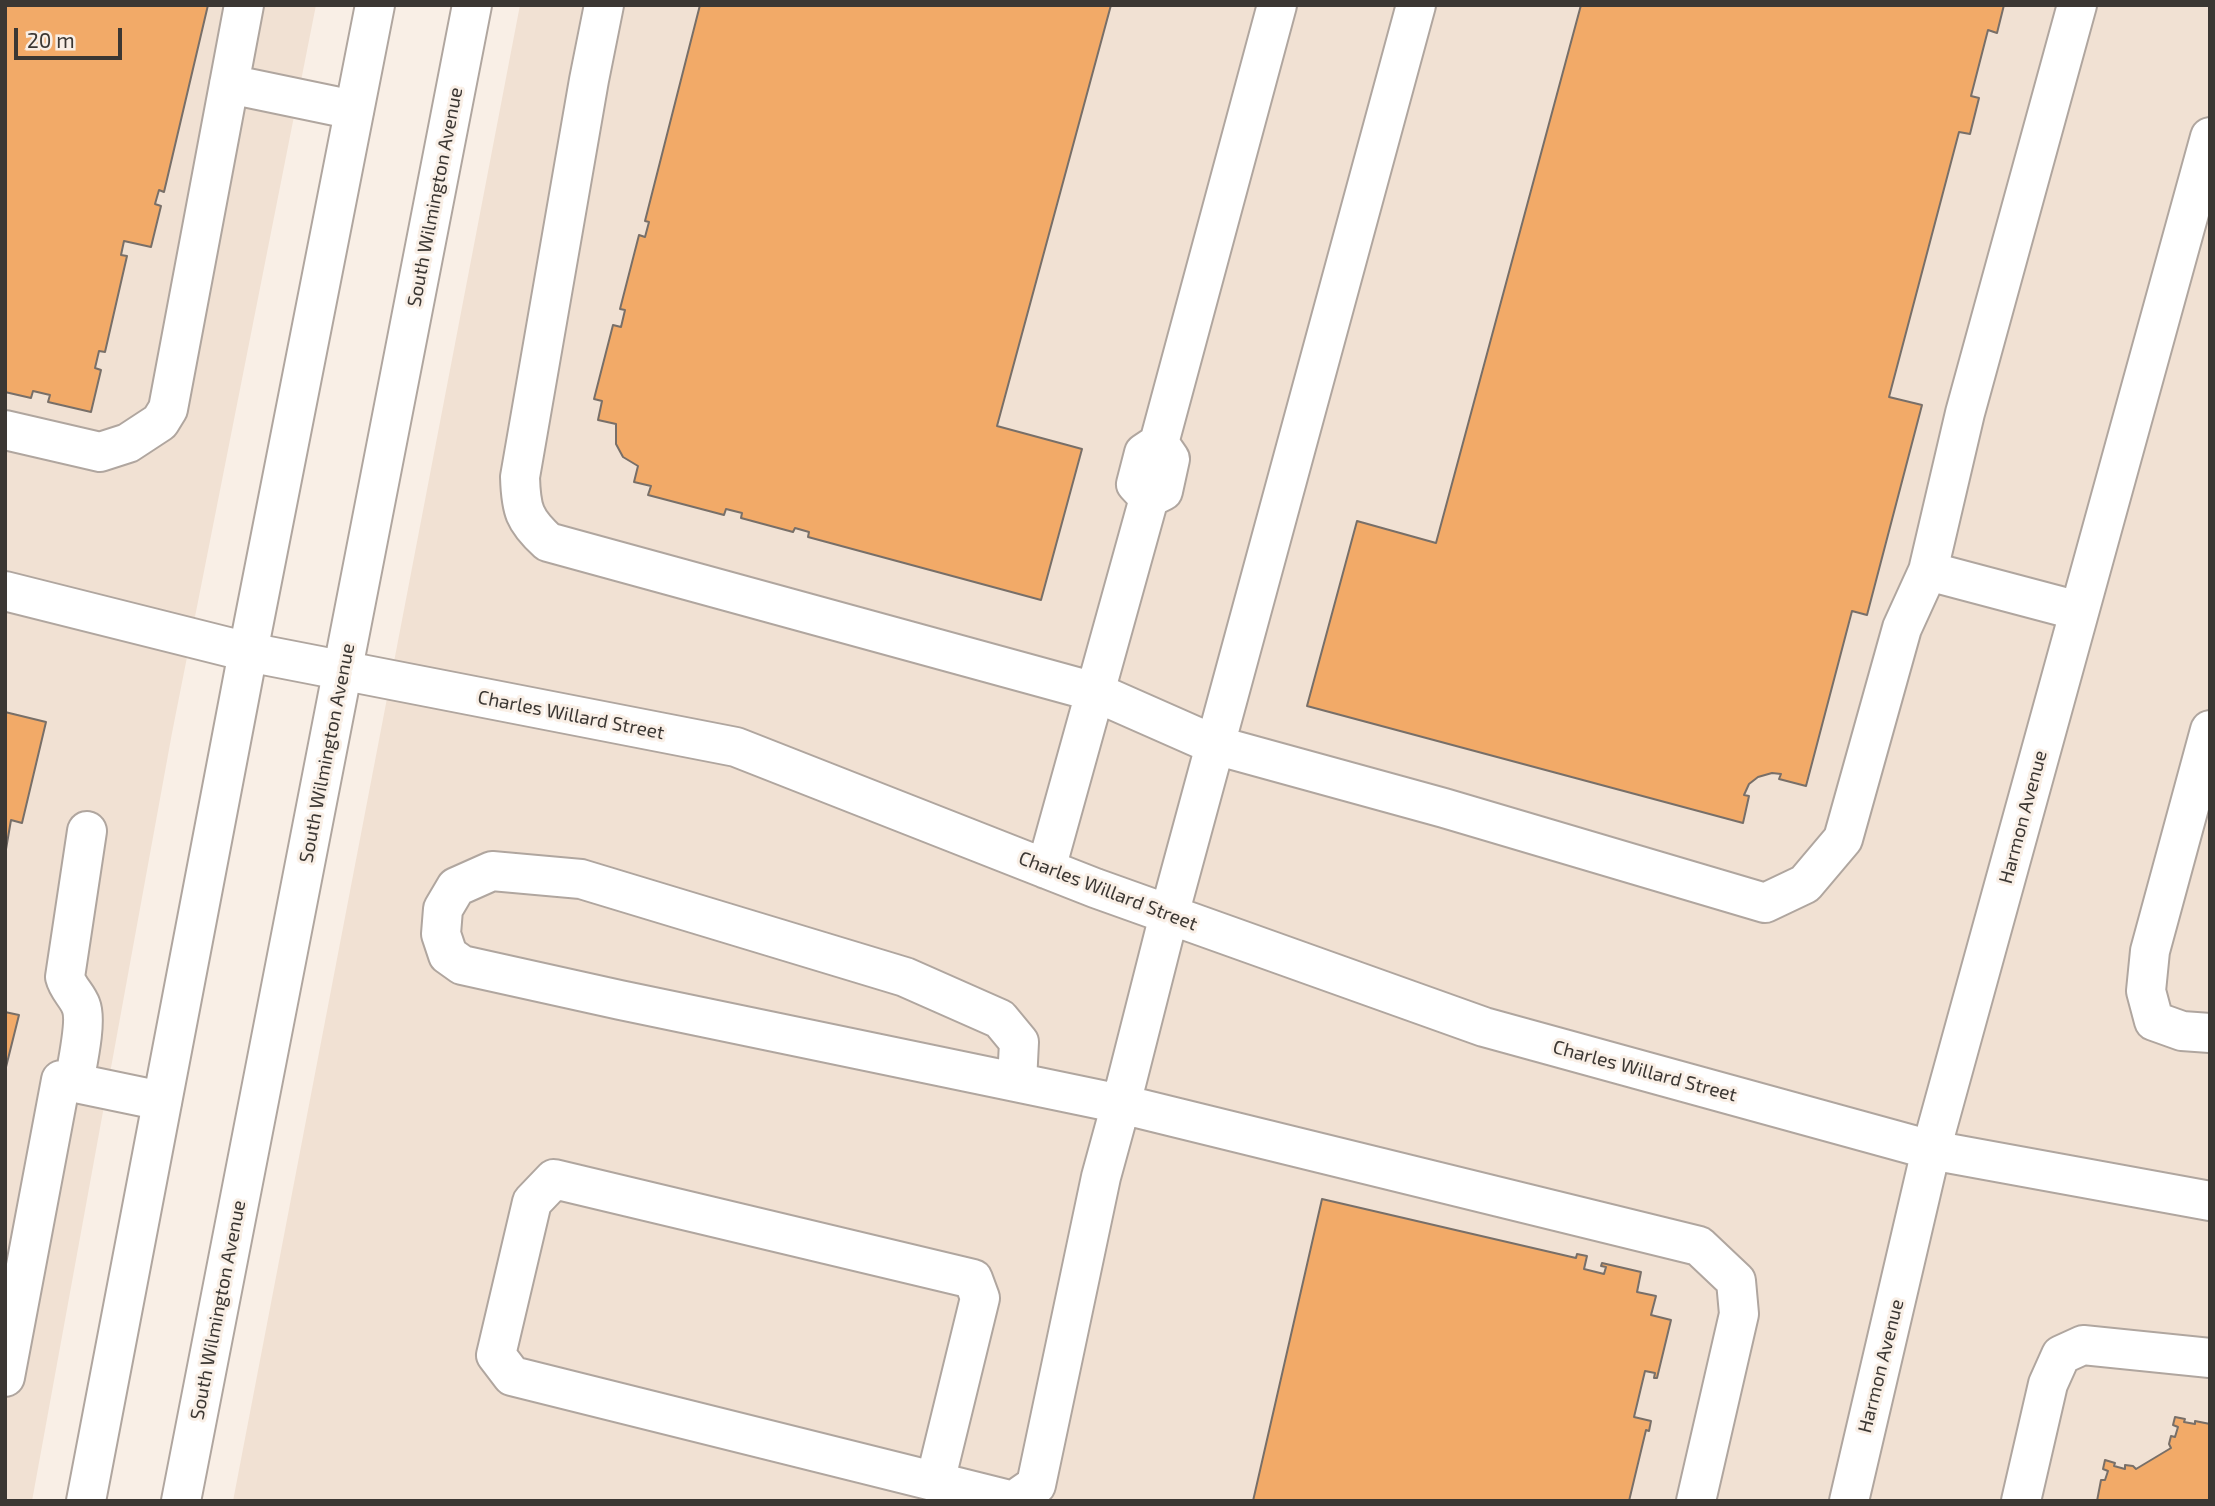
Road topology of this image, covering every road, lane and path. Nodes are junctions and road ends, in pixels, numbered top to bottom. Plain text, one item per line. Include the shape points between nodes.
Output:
1 (244, 5) edge
2 (375, 5) edge
3 (472, 5) edge
4 (604, 5) edge
5 (1277, 5) edge
6 (1416, 5) edge
7 (2077, 5) edge
8 (229, 84) junction
9 (354, 110) junction
10 (2210, 137) edge
11 (2199, 222) edge
12 (5, 430) edge
13 (1927, 571) junction
14 (5, 591) edge
15 (2079, 611) junction
16 (248, 652) junction
17 (344, 670) junction
18 (1095, 692) junction
19 (2210, 730) edge
20 (1215, 745) junction
21 (87, 831) dead end
22 (1046, 869) junction
23 (1169, 915) junction
24 (2210, 1033) edge
25 (74, 1083) junction
26 (1017, 1083) junction
27 (162, 1101) junction
28 (1121, 1104) junction
29 (1931, 1150) junction
30 (2210, 1200) edge
31 (2210, 1358) edge
32 (5, 1377) edge
33 (935, 1482) junction
34 (1043, 1493) edge
35 (86, 1501) edge
36 (181, 1501) edge
37 (1696, 1501) edge
38 (1849, 1501) edge
39 (2021, 1501) edge

1 - 8 street
2 - 9 street
3 - 17 street, South Wilmington Avenue
4 - 18 street via 520,477 521,501 530,525 548,542
5 - 18 street via 1159,443 1170,459 1163,491 1149,498
6 - 20 street
7 - 13 street via 1965,413
8 - 9 street
8 - 12 street via 168,409 160,422 128,443 100,452
9 - 16 street
10 - 11 street, Harmon Avenue
11 - 15 street, Harmon Avenue
13 - 15 street
13 - 20 street via 1902,628 1843,839 1805,884 1765,903
14 - 16 street, Charles Willard Street
15 - 29 street, Harmon Avenue
16 - 17 street, Charles Willard Street
16 - 27 street
17 - 22 street, Charles Willard Street via 736,747
17 - 36 street, South Wilmington Avenue
18 - 20 street
18 - 22 street
19 - 24 street via 2150,951 2146,991 2154,1021 2182,1031
20 - 23 street
21 - 25 street via 65,977 83,1019
22 - 23 street, Charles Willard Street
23 - 28 street
23 - 29 street, Charles Willard Street via 1484,1027
25 - 27 street
25 - 32 street via 61,1080
26 - 26 street via 462,965 447,955 441,934 443,909 456,887 492,872 581,879 905,977 1000,1019 1019,1042
26 - 28 street
27 - 35 street
28 - 34 street via 1101,1177
28 - 37 street via 1699,1246 1736,1281 1739,1314
29 - 30 street, Charles Willard Street
29 - 38 street, Harmon Avenue
31 - 39 street via 2083,1345 2062,1355 2048,1384
33 - 33 street via 512,1376 496,1355 532,1202 554,1180 974,1279 980,1298
33 - 34 street via 1013,1501

